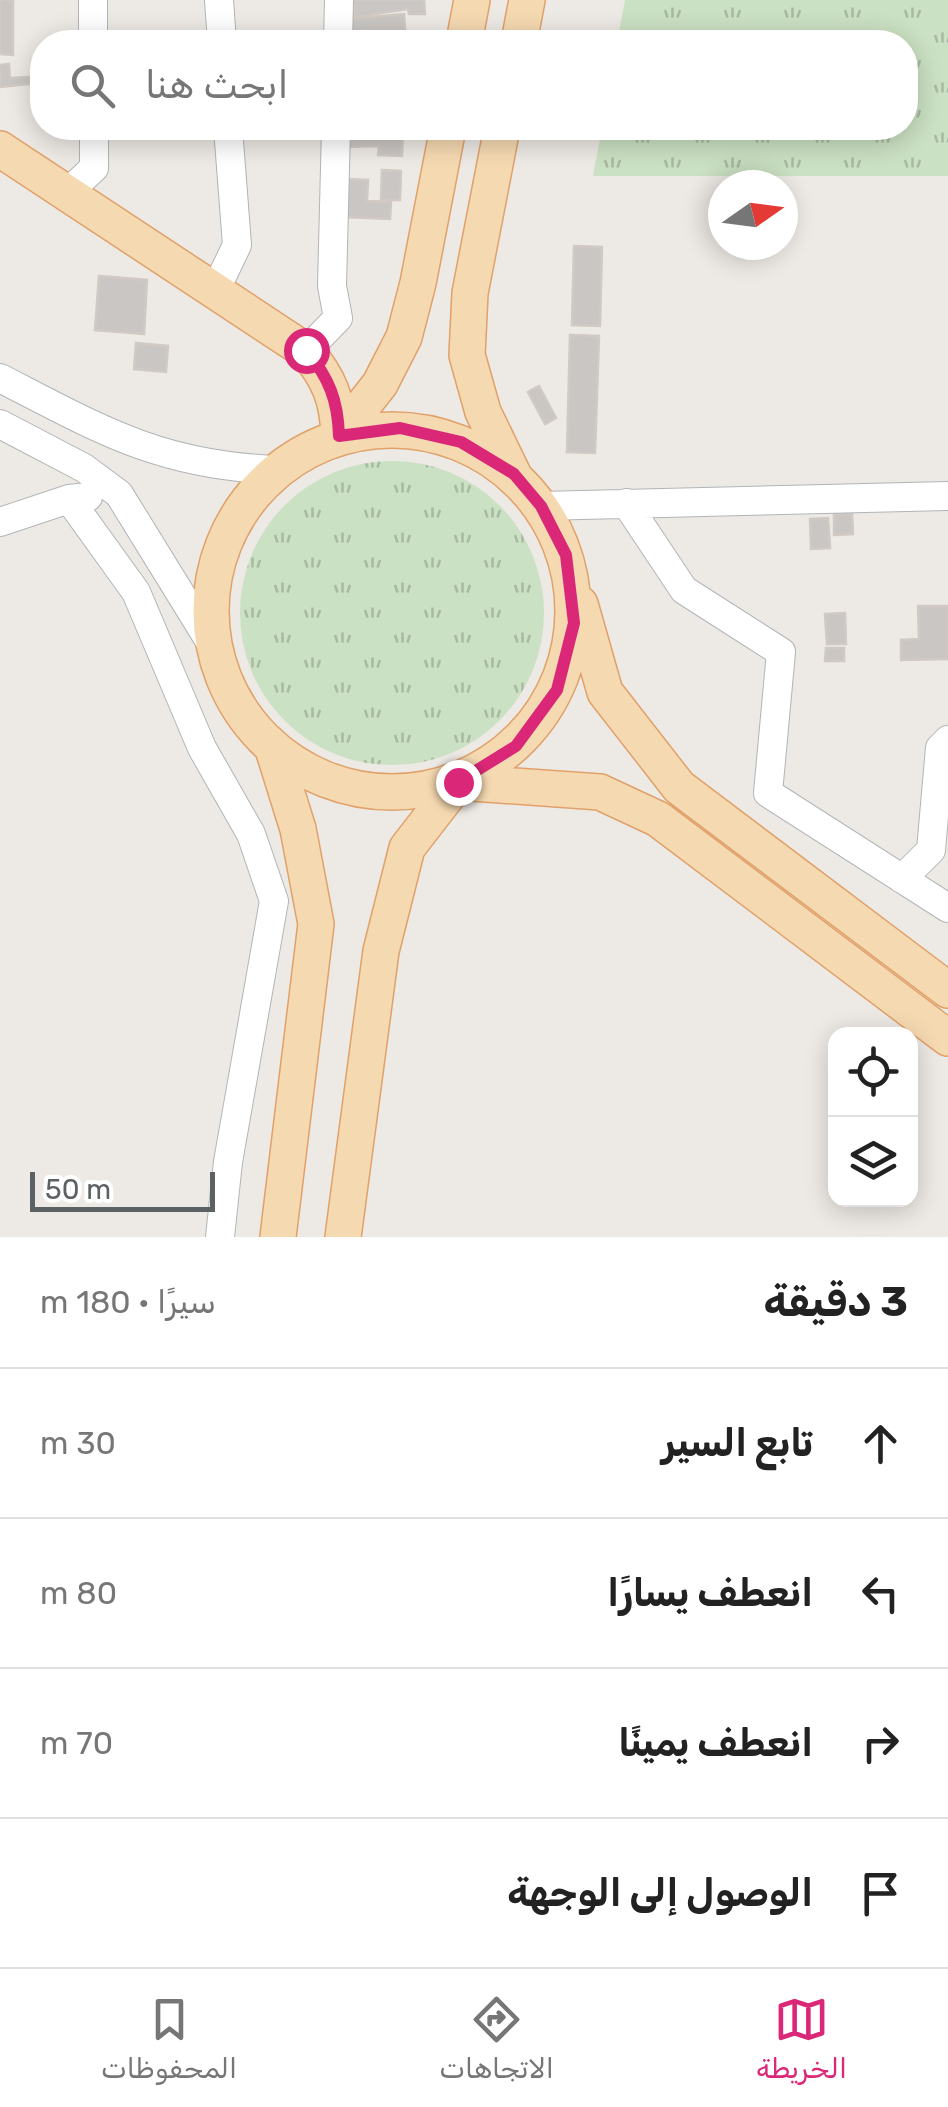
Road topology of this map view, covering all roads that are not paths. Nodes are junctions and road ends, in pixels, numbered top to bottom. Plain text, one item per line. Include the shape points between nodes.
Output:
1 (93, 0) edge
2 (219, 0) edge
3 (339, 0) edge
4 (472, 0) edge
5 (527, 0) edge
6 (93, 30) edge
7 (221, 30) edge
8 (338, 30) edge
9 (466, 30) edge
10 (521, 30) edge
11 (94, 140) edge
12 (229, 140) edge
13 (336, 140) edge
14 (446, 140) edge
15 (500, 140) edge
16 (0, 149) edge
17 (68, 193) junction
18 (215, 290) junction
19 (306, 350) junction
20 (0, 378) edge
21 (0, 424) edge
22 (339, 436) junction
23 (279, 470) junction
24 (514, 474) junction
25 (119, 494) junction
26 (948, 496) edge
27 (69, 499) junction
28 (626, 503) junction
29 (541, 506) junction
30 (0, 522) edge
31 (566, 555) junction
32 (214, 648) junction
33 (948, 740) edge
34 (273, 749) junction
35 (458, 782) junction
36 (902, 879) junction
37 (948, 908) edge
38 (948, 990) edge
39 (948, 1038) edge
40 (220, 1237) edge
41 (278, 1237) edge
42 (342, 1237) edge

1 - 6 street
2 - 7 street
3 - 8 street
4 - 9 main road
5 - 10 main road
11 - 17 street via 94,168
12 - 18 street via 236,245
13 - 19 street via 332,286 338,318
14 - 22 main road via 404,337 380,384
15 - 24 main road via 470,294 466,355 483,412
16 - 17 main road
17 - 18 main road
18 - 19 main road
19 - 22 main road via 332,390
20 - 23 street via 145,449 210,465
21 - 25 street
22 - 23 main road
22 - 24 main road via 400,428 461,442
23 - 32 main road via 256,490 229,531 212,588
24 - 29 main road
25 - 27 street
25 - 32 street
26 - 28 street
27 - 30 street
27 - 40 street via 136,592 202,748 250,834 274,901
28 - 29 street
28 - 36 street via 684,590 781,652 768,793
29 - 31 main road
31 - 35 main road via 574,623 557,690 516,746
31 - 38 main road via 605,692 679,786
32 - 34 main road via 235,703
33 - 36 street via 940,748 931,850
34 - 35 main road via 330,782 394,794
34 - 41 main road via 298,829 316,924
35 - 39 main road via 600,792 658,819
35 - 42 main road via 407,848 381,951
36 - 37 street

